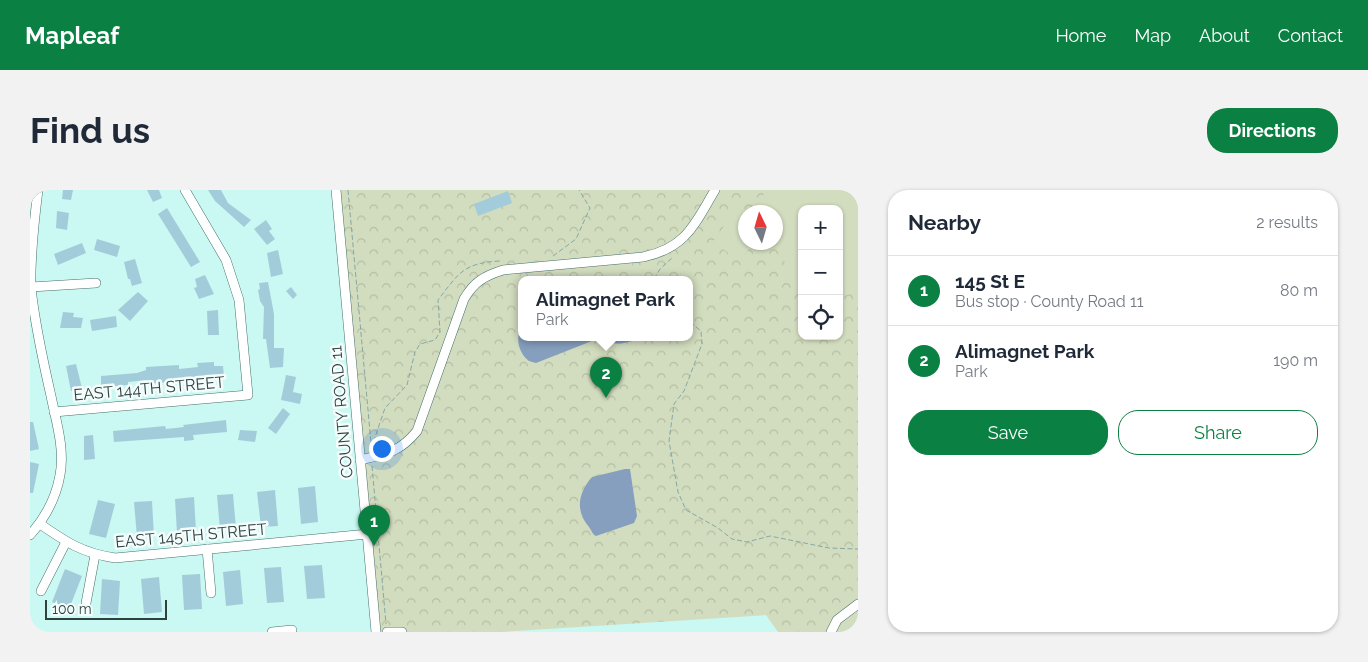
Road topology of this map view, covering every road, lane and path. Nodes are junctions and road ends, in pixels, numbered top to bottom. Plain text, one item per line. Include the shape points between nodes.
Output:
1 (38, 190) edge
2 (185, 190) edge
3 (336, 190) edge
4 (348, 190) edge
5 (715, 190) edge
6 (32, 230) edge
7 (672, 257) dead end
8 (656, 276) edge
9 (96, 283) dead end
10 (31, 287) edge
11 (693, 324) edge
12 (35, 345) edge
13 (54, 412) junction
14 (371, 445) dead end
15 (360, 460) junction
16 (40, 524) junction
17 (368, 534) junction
18 (30, 535) edge
19 (66, 542) junction
20 (207, 549) junction
21 (858, 549) edge
22 (96, 555) junction
23 (41, 591) dead end
24 (211, 593) dead end
25 (86, 604) dead end
26 (858, 604) edge
27 (292, 630) dead end
28 (272, 632) edge
29 (376, 632) edge
30 (386, 632) edge
31 (402, 632) edge
32 (830, 632) edge

1 - 6 street
2 - 13 street, EAST 144TH STREET via 226,260 239,300 248,395
3 - 15 street, COUNTY ROAD 11
4 - 14 path
5 - 15 street via 692,228 676,245 661,253 503,270 484,276 464,299 417,431 394,452
6 - 10 street
7 - 8 path
9 - 10 street
10 - 12 street
11 - 21 path via 701,331 702,344 684,391 674,404 669,441 678,492 686,510 732,539 746,542 770,536 829,548
12 - 13 street
13 - 16 street via 61,447 61,473 54,500
15 - 17 street, COUNTY ROAD 11
16 - 18 street
16 - 19 street, EAST 145TH STREET
17 - 20 street, EAST 145TH STREET
17 - 29 street, COUNTY ROAD 11
19 - 22 street, EAST 145TH STREET
19 - 23 street
20 - 22 street, EAST 145TH STREET via 115,558
20 - 24 street
22 - 25 street
26 - 32 street via 837,620
27 - 28 street
30 - 31 street

